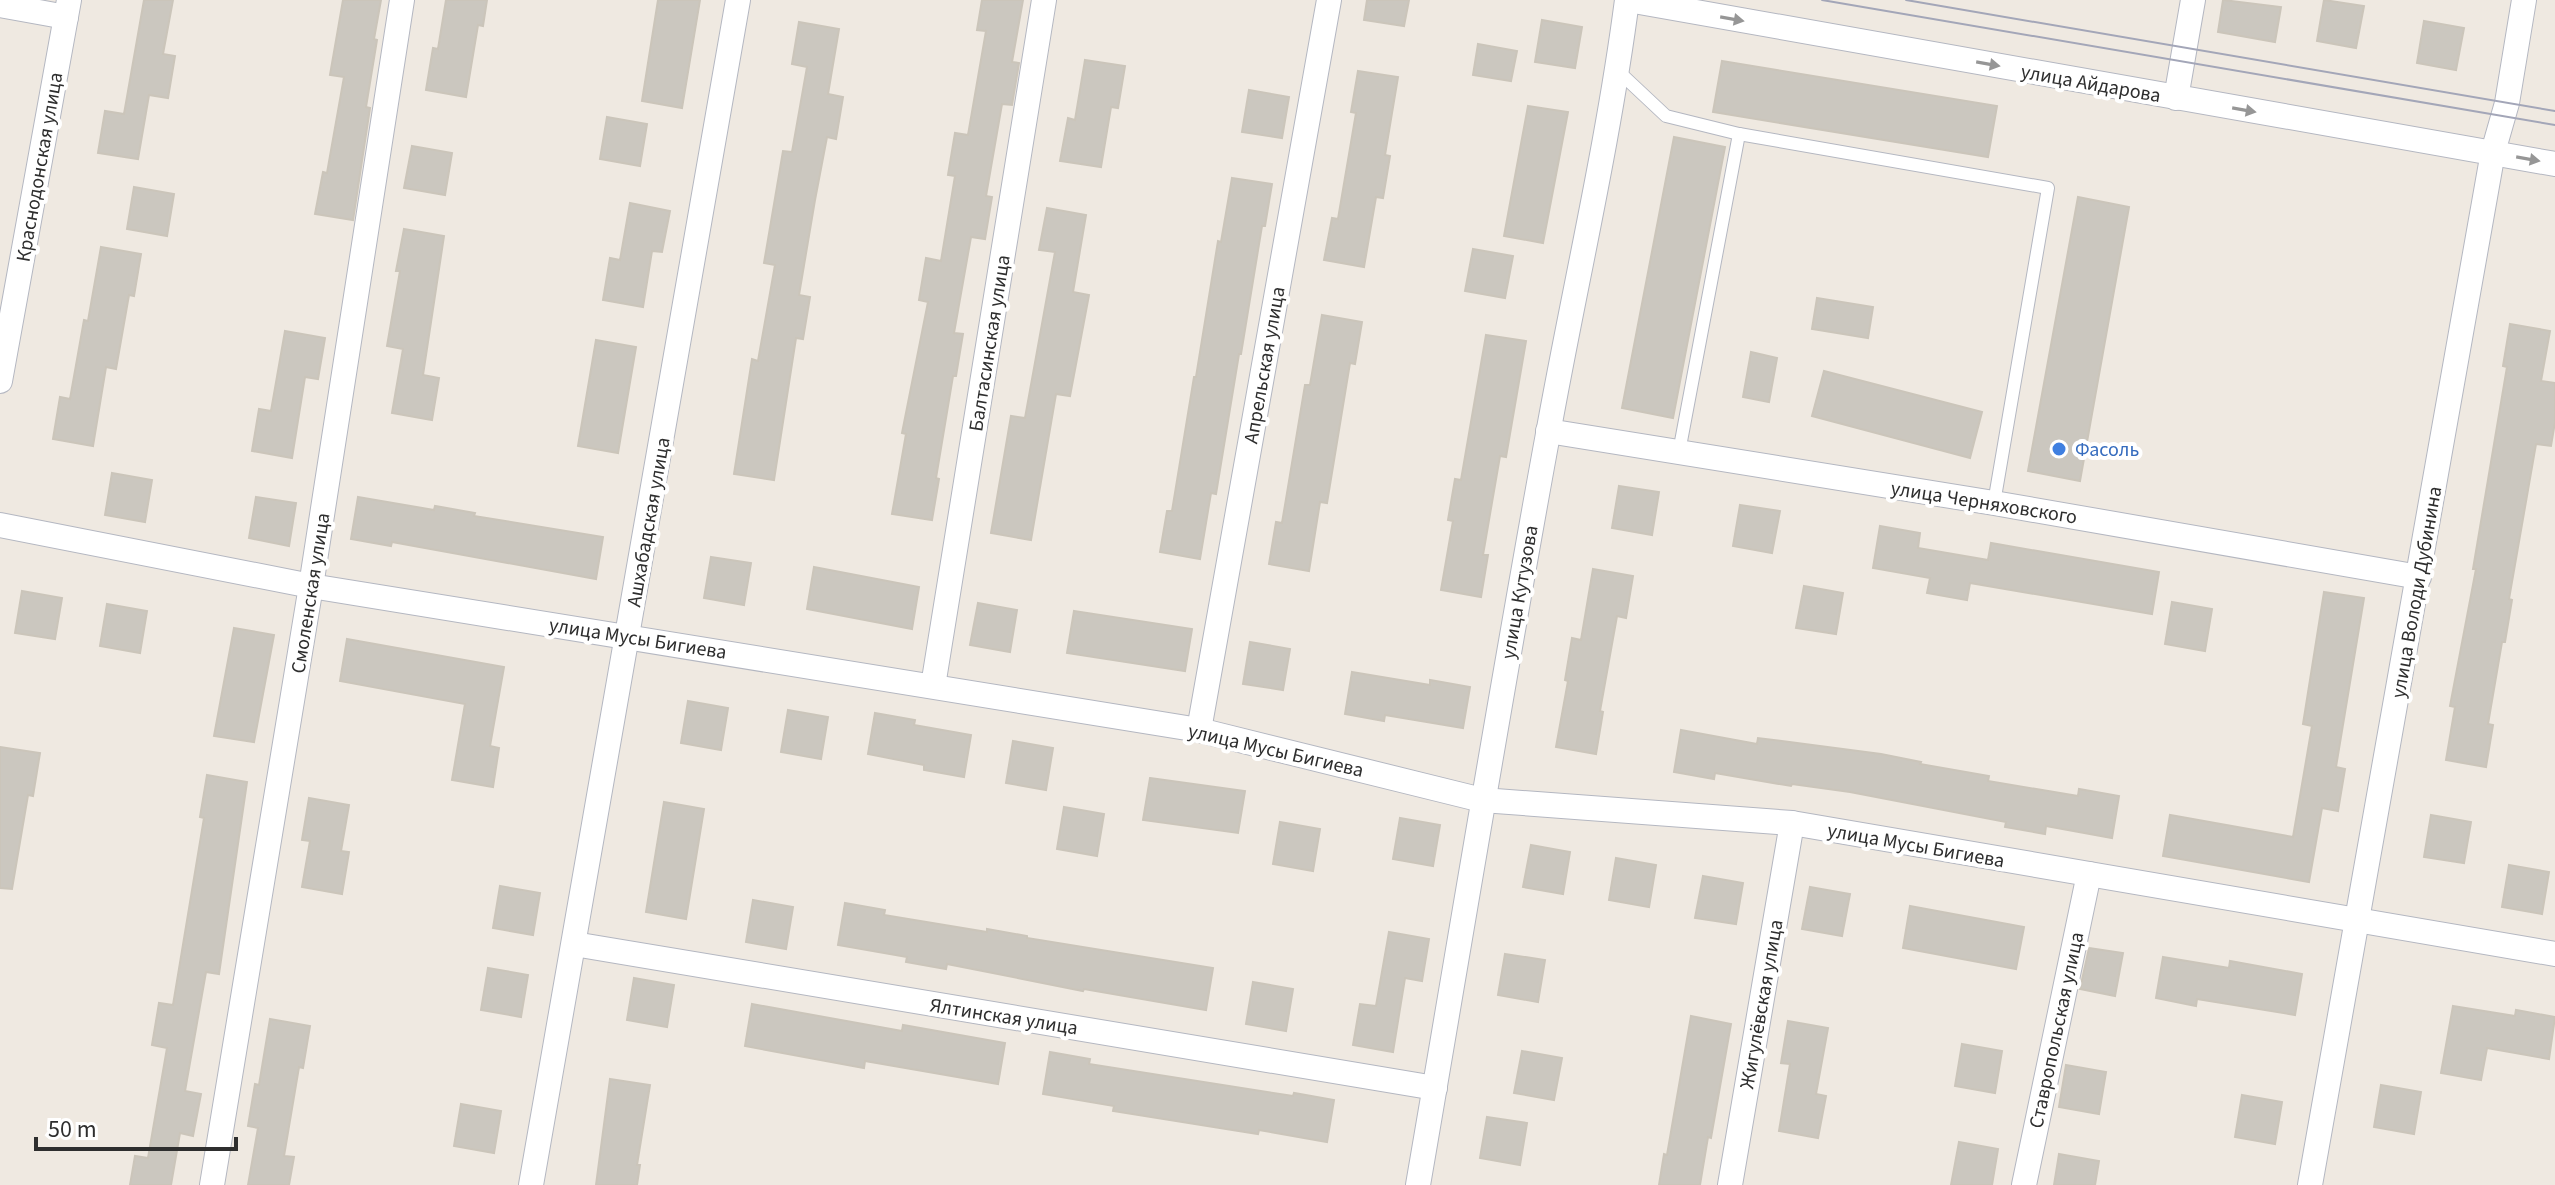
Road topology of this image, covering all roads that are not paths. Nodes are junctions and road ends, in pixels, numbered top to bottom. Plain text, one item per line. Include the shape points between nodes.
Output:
1 (402, 0) edge
2 (738, 0) edge
3 (1044, 0) edge
4 (1329, 0) edge
5 (1627, 0) edge
6 (2193, 0) edge
7 (2524, 0) edge
8 (0, 5) edge
9 (67, 8) edge
10 (1618, 71) junction
11 (2176, 98) junction
12 (1739, 134) junction
13 (2493, 152) junction
14 (2555, 164) edge
15 (0, 381) edge
16 (1548, 431) junction
17 (1679, 452) junction
18 (1994, 503) junction
19 (0, 525) edge
20 (2419, 577) junction
21 (311, 586) junction
22 (628, 636) junction
23 (933, 686) junction
24 (1199, 730) junction
25 (1482, 800) junction
26 (1792, 823) junction
27 (2089, 874) junction
28 (2357, 920) junction
29 (574, 944) junction
30 (2555, 954) edge
31 (1435, 1088) junction
32 (212, 1185) edge
33 (531, 1185) edge
34 (1418, 1185) edge
35 (1730, 1185) edge
36 (2024, 1185) edge
37 (2310, 1185) edge

1 - 21 street, Смоленская улица
2 - 22 street, Ашхабадская улица
3 - 23 street, Балтасинская улица
4 - 24 street, Апрельская улица
5 - 10 street, улица Кутузова
5 -> 11 street, улица Айдарова
6 - 11 street
7 - 13 street, улица Володи Дубинина
8 - 9 street
9 - 15 street, Краснодонская улица
10 - 12 lane via 1666,116
10 - 16 street, улица Кутузова
11 -> 13 street, улица Айдарова
12 - 17 lane
12 - 18 lane via 2048,188
13 -> 14 street, улица Айдарова
13 - 20 street, улица Володи Дубинина
16 - 17 street, улица Черняховского
16 - 25 street, улица Кутузова
17 - 18 street, улица Черняховского
18 - 20 street, улица Черняховского
19 - 21 street, улица Мусы Бигиева
20 - 28 street, улица Володи Дубинина
21 - 22 street, улица Мусы Бигиева
21 - 32 street, Смоленская улица
22 - 23 street, улица Мусы Бигиева
22 - 29 street, Ашхабадская улица
23 - 24 street, улица Мусы Бигиева
24 - 25 street, улица Мусы Бигиева
25 - 26 street, улица Мусы Бигиева
25 - 31 street, улица Кутузова
26 - 27 street, улица Мусы Бигиева
26 - 35 street, Жигулёвская улица
27 - 28 street, улица Мусы Бигиева
27 - 36 street, Ставропольская улица
28 - 30 street, улица Мусы Бигиева
28 - 37 street, улица Володи Дубинина
29 - 31 street, Ялтинская улица
29 - 33 street, Ашхабадская улица
31 - 34 street, улица Кутузова

